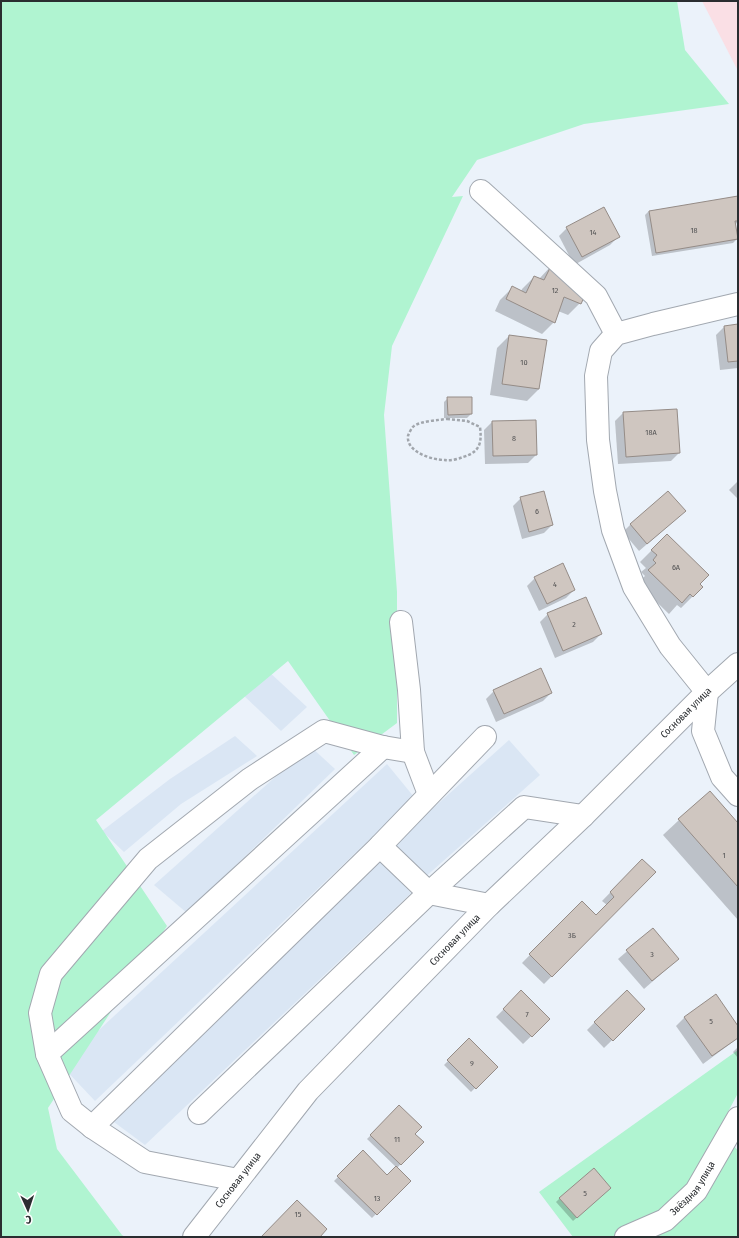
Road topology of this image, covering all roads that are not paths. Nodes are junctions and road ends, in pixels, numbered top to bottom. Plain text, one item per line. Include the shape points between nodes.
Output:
1 (481, 191) dead end
2 (738, 304) edge
3 (616, 334) junction
4 (401, 622) dead end
5 (734, 674) edge
6 (707, 692) junction
7 (485, 736) dead end
8 (383, 747) junction
9 (413, 752) junction
10 (429, 794) junction
11 (738, 795) edge
12 (583, 816) junction
13 (380, 846) junction
14 (429, 893) junction
15 (489, 905) junction
16 (47, 1054) junction
17 (199, 1113) dead end
18 (738, 1118) edge
19 (92, 1127) junction
20 (238, 1180) junction
21 (202, 1234) edge
22 (626, 1237) edge

1 - 3 street via 596,296
2 - 3 street
3 - 6 street via 601,351 596,376 598,440 613,530 634,587 670,646
4 - 9 street
5 - 6 street, Сосновая улица
6 - 11 street via 703,731 722,777
6 - 12 street, Сосновая улица
7 - 10 street
8 - 9 street
8 - 16 street
8 - 16 street via 324,731 250,779 148,859 51,974 40,1013
9 - 10 street
10 - 13 street
12 - 14 street via 524,807
12 - 15 street, Сосновая улица
13 - 14 street
13 - 19 street
14 - 15 street
14 - 17 street
15 - 20 street, Сосновая улица via 308,1091
16 - 19 street via 72,1111
18 - 22 street, Звёздная улица via 696,1191 665,1220
19 - 20 street via 145,1162
20 - 21 street, Сосновая улица

